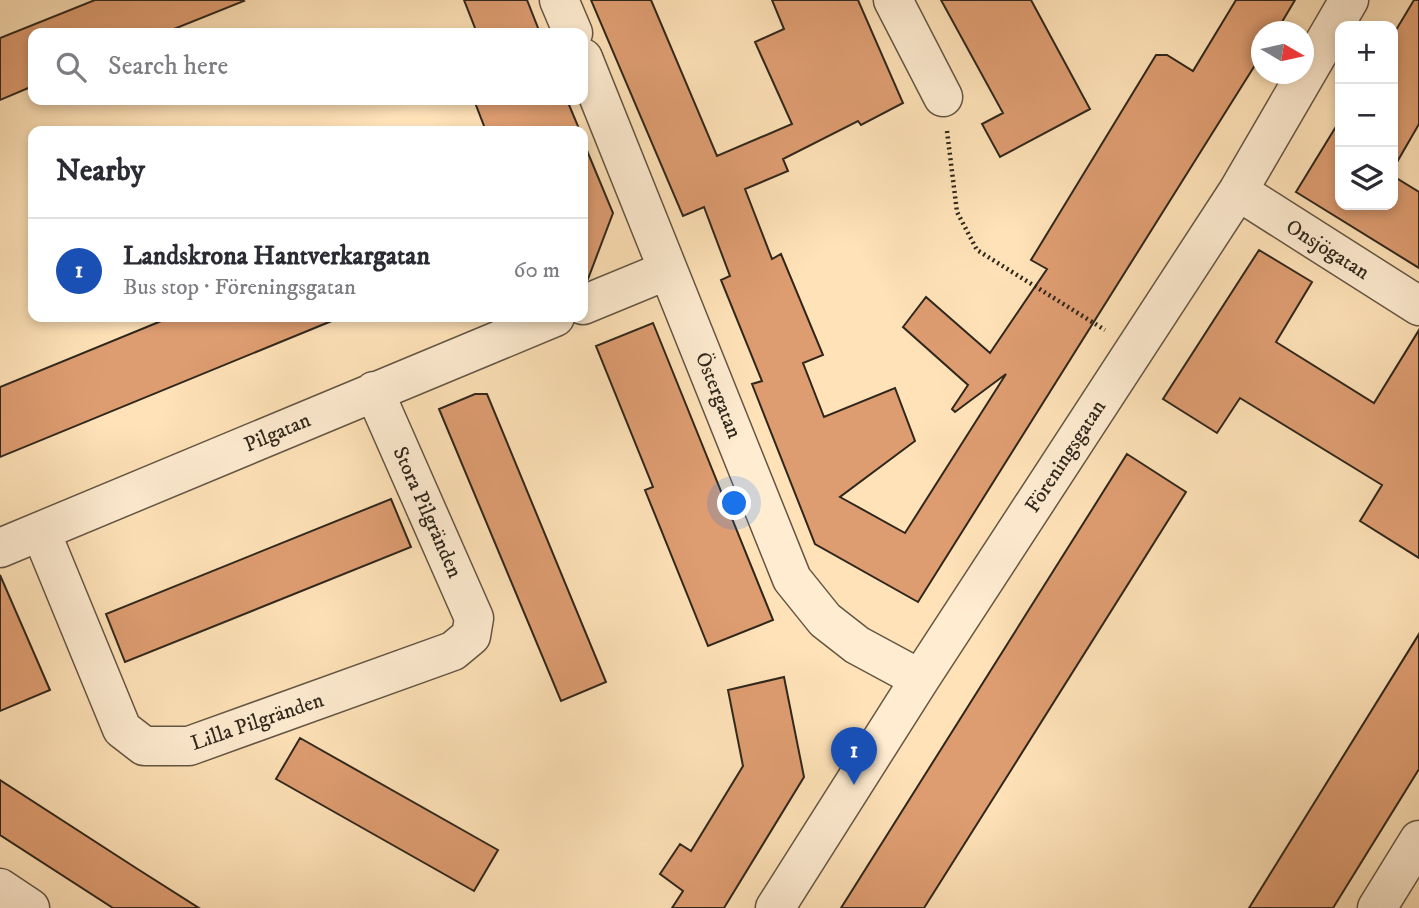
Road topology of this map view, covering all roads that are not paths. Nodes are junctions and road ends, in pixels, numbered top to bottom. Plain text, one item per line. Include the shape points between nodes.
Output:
1 (559, 0) edge
2 (893, 0) edge
3 (1349, 0) edge
4 (571, 28) edge
5 (588, 70) edge
6 (943, 97) road end
7 (1238, 191) junction
8 (668, 270) junction
9 (588, 303) edge
10 (1419, 306) edge
11 (543, 322) edge
12 (374, 391) junction
13 (41, 532) junction
14 (0, 548) edge
15 (471, 636) joint
16 (920, 679) junction
17 (1419, 840) edge
18 (0, 888) edge
19 (30, 908) edge
20 (775, 908) edge
21 (1377, 908) edge

1 - 4 street
2 - 6 street
3 - 7 street, Föreningsgatan
5 - 8 street, Östergatan
7 - 10 street, Onsjögatan
7 - 16 street, Föreningsgatan
8 - 9 street
8 - 16 street, Östergatan via 792,579 825,620
11 - 12 street, Pilgatan
12 - 13 street, Pilgatan
12 - 15 street, Stora Pilgränden via 461,584 474,618
13 - 14 street, Pilgatan
13 - 15 street, Lilla Pilgränden via 122,729 144,746 189,747 453,651
16 - 20 street, Föreningsgatan
17 - 21 street
18 - 19 street

